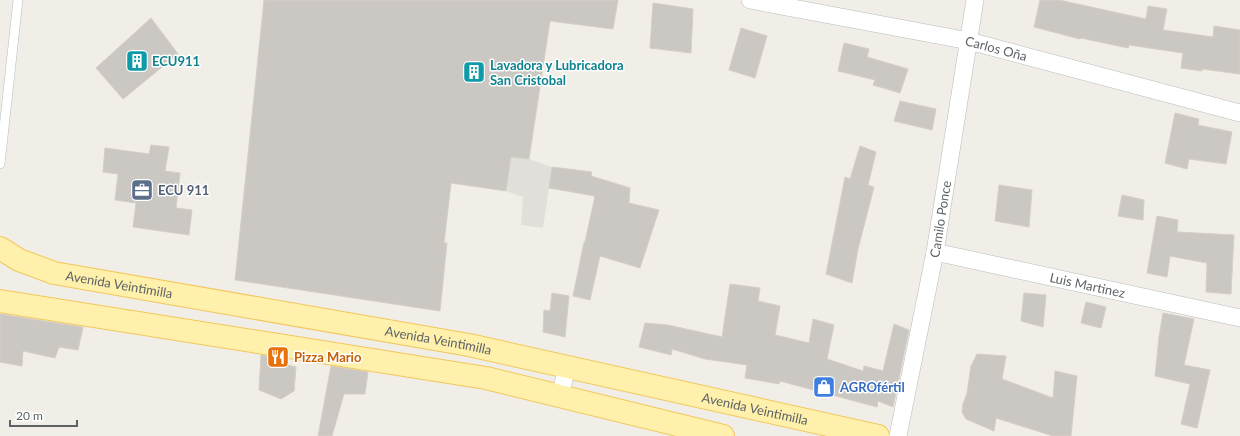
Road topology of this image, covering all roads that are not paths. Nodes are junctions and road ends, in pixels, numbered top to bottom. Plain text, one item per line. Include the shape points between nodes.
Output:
1 (18, 0) edge
2 (750, 0) edge
3 (975, 0) edge
4 (969, 41) junction
5 (1240, 113) edge
6 (0, 164) edge
7 (0, 248) edge
8 (935, 252) junction
9 (0, 301) edge
10 (1240, 318) edge
11 (567, 367) junction
12 (560, 396) junction
13 (724, 436) edge
14 (878, 436) edge
15 (898, 436) edge

1 - 6 lane
2 - 4 street, Carlos Oña
3 - 4 street, Camilo Ponce
4 - 5 street, Carlos Oña
4 - 8 street, Camilo Ponce
7 - 11 main road, Avenida Veintimilla via 19,260 54,273 469,345
8 - 10 street, Luis Martinez
8 - 15 street, Camilo Ponce
9 - 12 main road via 486,378
11 - 12 street
11 - 14 main road, Avenida Veintimilla
12 - 13 main road

